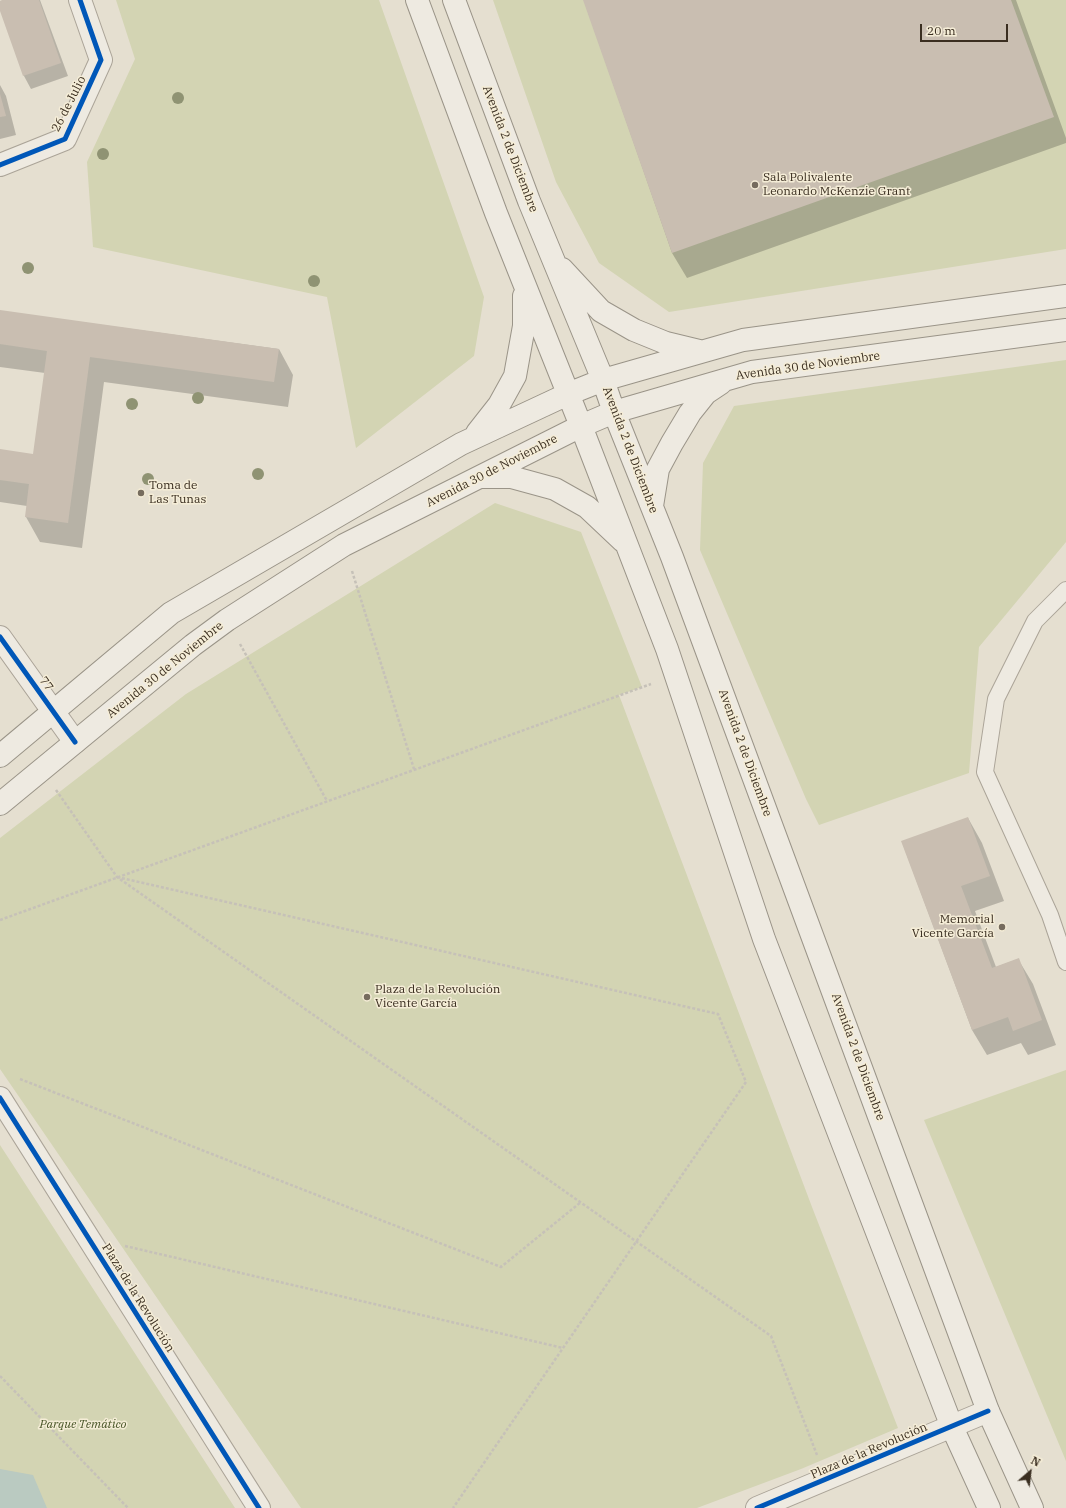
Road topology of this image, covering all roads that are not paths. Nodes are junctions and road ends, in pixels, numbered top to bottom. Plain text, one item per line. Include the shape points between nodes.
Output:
1 (80, 0) edge
2 (416, 0) edge
3 (454, 0) edge
4 (0, 165) edge
5 (552, 258) junction
6 (523, 281) junction
7 (1066, 296) edge
8 (1066, 330) edge
9 (699, 351) junction
10 (727, 378) junction
11 (603, 380) junction
12 (568, 394) junction
13 (614, 412) junction
14 (582, 426) junction
15 (473, 438) junction
16 (480, 477) junction
17 (652, 507) junction
18 (628, 545) junction
19 (1066, 590) edge
20 (0, 637) edge
21 (54, 713) junction
22 (75, 742) junction
23 (0, 756) edge
24 (0, 804) edge
25 (1066, 962) edge
26 (0, 1098) edge
27 (988, 1411) junction
28 (952, 1427) junction
29 (259, 1508) edge
30 (758, 1508) edge
31 (989, 1508) edge
32 (1032, 1508) edge

1 - 4 main road, 26 de Julio via 101,60 65,139
2 - 6 main road
3 - 5 main road, Avenida 2 de Diciembre
5 - 9 main road via 601,311 634,330 666,343
5 - 11 main road, Avenida 2 de Diciembre
6 - 12 main road
6 - 15 main road via 524,326 515,376 499,405
7 - 9 main road via 743,340
8 - 10 main road, Avenida 30 de Noviembre via 752,372
9 - 11 main road
10 - 13 main road, Avenida 30 de Noviembre
10 - 17 main road via 706,393 672,443 658,469
11 - 12 main road
11 - 13 main road, Avenida 2 de Diciembre
12 - 14 main road
12 - 15 main road
13 - 14 main road, Avenida 30 de Noviembre
13 - 17 main road, Avenida 2 de Diciembre
14 - 16 main road, Avenida 30 de Noviembre
14 - 18 main road
15 - 21 main road via 171,613
16 - 18 main road via 511,477 555,489 587,507
16 - 22 main road, Avenida 30 de Noviembre via 344,545 227,620 192,645
17 - 27 main road, Avenida 2 de Diciembre
18 - 28 main road via 676,675 764,939
19 - 25 lane via 1035,621 996,699 985,772 1050,915
20 - 21 main road, 77
21 - 22 main road, 77
21 - 23 main road
22 - 24 main road, Avenida 30 de Noviembre
26 - 29 main road, Plaza de la Revolución
27 - 28 main road, Plaza de la Revolución
27 - 32 main road, Avenida 2 de Diciembre
28 - 30 main road, Plaza de la Revolución
28 - 31 main road

